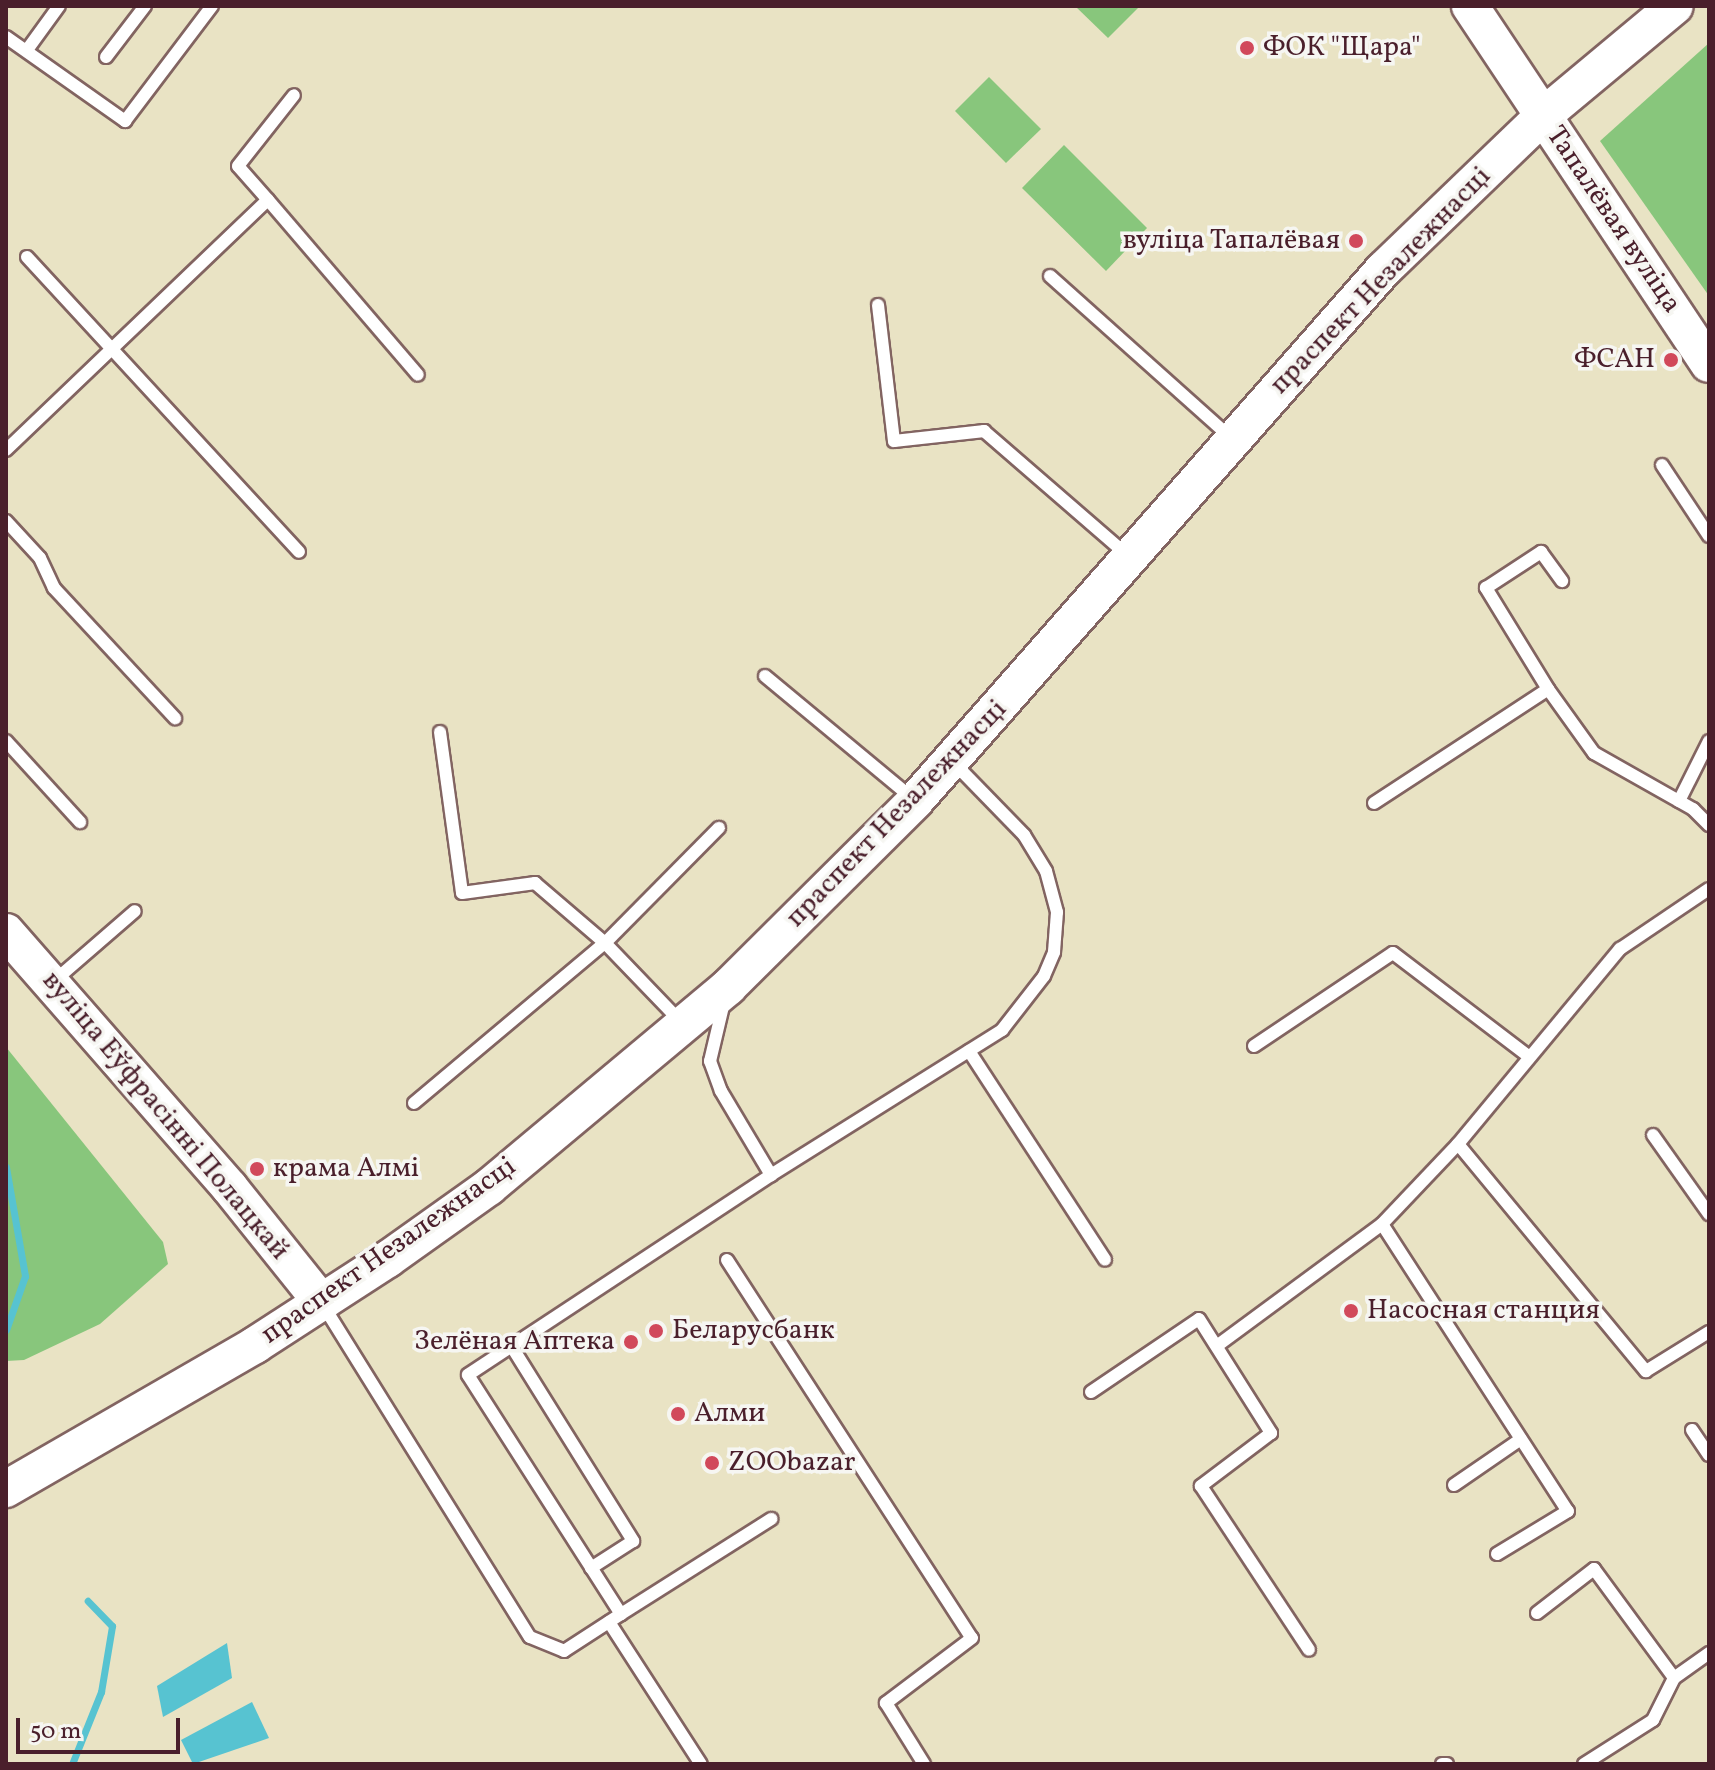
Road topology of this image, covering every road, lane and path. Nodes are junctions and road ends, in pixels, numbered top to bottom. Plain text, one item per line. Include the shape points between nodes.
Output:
1 (59, 6) edge
2 (145, 6) edge
3 (212, 6) edge
4 (1470, 6) edge
5 (1675, 6) edge
6 (6, 37) edge
7 (27, 50) junction
8 (106, 57) dead end
9 (294, 95) dead end
10 (1544, 115) junction
11 (268, 200) junction
12 (27, 257) dead end
13 (1050, 276) dead end
14 (878, 305) dead end
15 (111, 349) junction
16 (1709, 364) edge
17 (418, 375) dead end
18 (1233, 439) junction
19 (6, 450) edge
20 (1662, 465) dead end
21 (6, 521) edge
22 (1709, 536) edge
23 (299, 552) dead end
24 (1133, 560) junction
25 (1562, 581) dead end
26 (765, 676) dead end
27 (1548, 689) junction
28 (175, 718) dead end
29 (440, 732) dead end
30 (6, 741) edge
31 (1709, 741) edge
32 (952, 761) junction
33 (915, 801) junction
34 (1679, 801) junction
35 (1374, 803) dead end
36 (80, 822) dead end
37 (1709, 825) edge
38 (719, 828) dead end
39 (1709, 889) edge
40 (135, 911) dead end
41 (6, 932) edge
42 (605, 943) junction
43 (53, 983) junction
44 (728, 987) junction
45 (682, 1024) junction
46 (1254, 1046) dead end
47 (969, 1051) junction
48 (1528, 1056) junction
49 (414, 1103) dead end
50 (1653, 1135) dead end
51 (1458, 1144) junction
52 (771, 1175) junction
53 (1709, 1214) edge
54 (1382, 1224) junction
55 (727, 1260) dead end
56 (1105, 1260) dead end
57 (322, 1303) junction
58 (1709, 1332) edge
59 (1218, 1345) junction
60 (512, 1347) junction
61 (1091, 1392) dead end
62 (1692, 1430) dead end
63 (1521, 1439) junction
64 (1709, 1455) edge
65 (1454, 1485) dead end
66 (6, 1489) edge
67 (771, 1519) dead end
68 (1497, 1554) dead end
69 (591, 1568) junction
70 (1537, 1613) dead end
71 (621, 1614) junction
72 (609, 1622) junction
73 (1309, 1650) dead end
74 (1709, 1653) edge
75 (1674, 1678) junction
76 (701, 1764) edge
77 (924, 1764) edge
78 (1584, 1764) edge

1 - 7 lane
2 - 8 lane
3 - 7 lane via 125,121
4 - 10 main road, Тапалёвая вуліца
5 - 10 main road, праспект Незалежнасці
6 - 7 lane
9 - 11 lane via 238,166
10 - 16 main road, Тапалёвая вуліца
10 - 18 main road, праспект Незалежнасці via 1383,270
11 - 15 lane
11 - 17 lane
12 - 15 lane
13 - 18 lane
14 - 24 lane via 894,441 984,431
15 - 19 lane
15 - 23 lane
18 - 24 main road, праспект Незалежнасці
20 - 22 lane
21 - 28 lane via 40,558 54,588
24 - 32 main road, праспект Незалежнасці
25 - 27 lane via 1541,552 1486,588
26 - 33 lane
27 - 34 lane via 1594,753
27 - 35 lane
29 - 42 lane via 462,893 535,883
30 - 36 lane
31 - 34 lane
32 - 33 main road, праспект Незалежнасці
32 - 47 lane via 1024,835 1046,871 1057,912 1054,952 1038,987 1002,1030
33 - 44 main road, праспект Незалежнасці
34 - 37 lane
38 - 42 lane
39 - 48 lane via 1620,949
40 - 43 lane
41 - 43 main road, вуліца Еўфрасінні Полацкай
42 - 45 lane
42 - 49 lane
43 - 57 main road, вуліца Еўфрасінні Полацкай
44 - 45 main road, праспект Незалежнасці
44 - 52 lane via 710,1061 721,1091
45 - 57 main road, праспект Незалежнасці via 489,1187
46 - 48 lane via 1393,953
47 - 52 lane
47 - 56 lane
48 - 51 lane
50 - 53 lane
51 - 54 lane
51 - 58 lane via 1646,1371
52 - 60 lane
54 - 59 lane
54 - 63 lane
55 - 77 lane via 972,1638 886,1703
57 - 66 main road, праспект Незалежнасці
57 - 72 lane via 366,1366 530,1637 564,1651
59 - 61 lane via 1199,1319
59 - 73 lane via 1271,1433 1201,1486
60 - 69 lane via 633,1541
60 - 69 lane via 468,1375
62 - 64 lane
63 - 65 lane
63 - 68 lane via 1568,1511
67 - 71 lane
69 - 71 lane
70 - 75 lane via 1594,1569
71 - 72 lane
72 - 76 lane
74 - 75 lane
75 - 78 lane via 1653,1720

